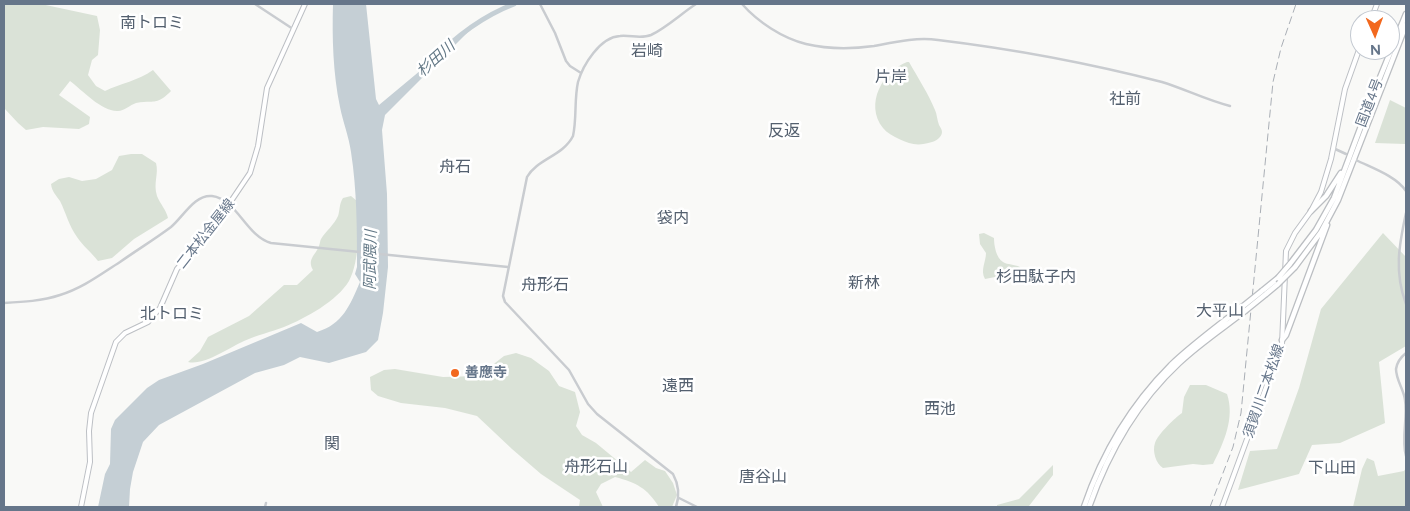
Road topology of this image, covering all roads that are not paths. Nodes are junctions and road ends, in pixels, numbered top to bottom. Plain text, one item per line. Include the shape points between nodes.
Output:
1 (255, 4) edge
2 (304, 4) edge
3 (696, 4) edge
4 (742, 4) edge
5 (541, 5) edge
6 (1406, 14) edge
7 (1406, 25) edge
8 (293, 29) junction
9 (1355, 60) edge
10 (581, 73) junction
11 (1230, 106) dead end
12 (1333, 148) junction
13 (1346, 154) dead end
14 (1356, 160) dead end
15 (1346, 165) junction
16 (1406, 191) edge
17 (229, 205) junction
18 (1311, 211) junction
19 (1406, 213) edge
20 (1330, 216) junction
21 (1300, 257) junction
22 (1313, 262) junction
23 (508, 268) junction
24 (4, 303) edge
25 (1406, 304) edge
26 (1244, 309) junction
27 (1282, 340) junction
28 (1406, 353) edge
29 (1406, 456) edge
30 (679, 498) junction
31 (266, 503) dead end
32 (81, 507) edge
33 (265, 507) edge
34 (676, 507) edge
35 (697, 507) edge
36 (1084, 507) edge
37 (1089, 507) edge
38 (1222, 507) edge

1 - 8 street
2 - 8 main road, 二本松金屋線
3 - 10 street via 651,35 619,36 608,40
4 - 11 street via 782,34 815,46 860,47 916,39 952,42 1055,58 1161,82
5 - 10 street via 566,61
6 - 15 highway, 国道4号
7 - 20 highway, 国道4号
8 - 17 main road, 二本松金屋線 via 267,88 255,162
9 - 12 main road, 須賀川二本松線 via 1345,89
10 - 23 street via 573,136 570,143 533,169 527,177
12 - 13 street
12 - 18 main road, 須賀川二本松線 via 1322,192
14 - 16 street via 1397,182
15 - 18 highway via 1326,196
15 - 21 highway via 1326,214
17 - 23 street via 264,241
17 - 24 street via 217,197 204,197 173,226 80,287 41,300
17 - 32 main road, 二本松金屋線 via 177,269 160,308 148,322 124,333 116,342 91,413 90,462
18 - 27 main road, 須賀川二本松線 via 1286,251
19 - 25 street via 1398,255
20 - 21 highway
20 - 22 highway
21 - 22 highway
21 - 26 highway, bridge via 1278,281
22 - 27 highway
23 - 30 street via 503,293 505,302 569,370 597,414 672,474
26 - 36 highway via 1183,354 1144,396 1109,447
26 - 37 highway via 1165,376 1113,450
27 - 38 main road, 須賀川二本松線
28 - 29 street via 1396,369 1405,398
30 - 34 street
30 - 35 street
31 - 33 street

